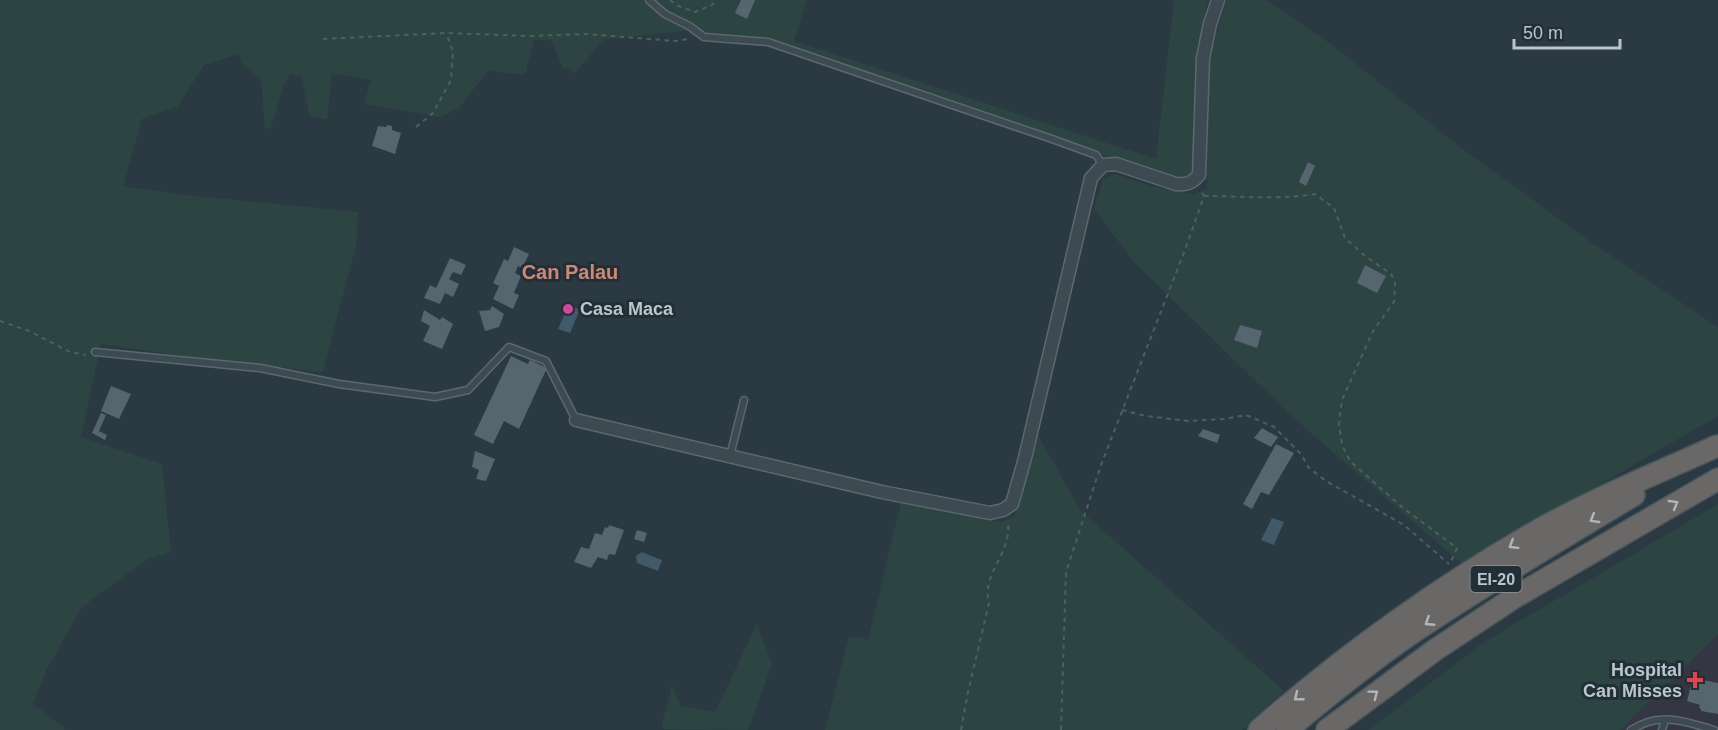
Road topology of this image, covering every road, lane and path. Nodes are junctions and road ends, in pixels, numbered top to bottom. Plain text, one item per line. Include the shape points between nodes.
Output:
1 (649, 0) edge
2 (670, 0) edge
3 (716, 0) edge
4 (1218, 0) edge
5 (446, 33) junction
6 (704, 37) junction
7 (323, 39) dead end
8 (416, 127) dead end
9 (1103, 165) junction
10 (1194, 181) junction
11 (1204, 196) junction
12 (0, 321) edge
13 (95, 352) joint
14 (744, 400) dead end
15 (1122, 410) junction
16 (576, 420) joint
17 (1717, 446) edge
18 (730, 457) junction
19 (1718, 479) edge
20 (1003, 510) junction
21 (1665, 720) junction
22 (961, 730) edge
23 (1061, 730) edge
24 (1259, 730) edge
25 (1287, 730) edge
26 (1327, 730) edge
27 (1631, 730) edge
28 (1662, 730) edge
29 (1714, 730) edge

1 - 6 lane
2 - 3 path via 695,12
4 - 10 street via 1203,58 1200,168
5 - 6 path via 586,34 675,41
5 - 7 path
5 - 8 path via 453,51 451,80 433,113
6 - 9 lane via 768,42 1052,138 1095,155
9 - 10 street via 1116,164 1176,184
9 - 20 street via 1091,178 1025,458 1012,504
10 - 11 path
11 - 15 path
11 - 15 path via 1315,194 1334,208 1346,238 1391,274 1395,282 1394,302 1373,331 1342,400 1342,445 1350,461 1403,508 1457,548 1450,565 1404,525 1308,467 1302,455 1274,427 1246,415 1188,421
12 - 13 path via 70,352
13 - 16 lane via 260,368 435,397 468,390 509,347 546,362
14 - 18 lane
15 - 23 path via 1066,572
16 - 18 street
17 -> 24 highway via 1598,499 1461,578 1337,665
17 -> 25 highway, EI-20 via 1419,628
18 - 20 street via 990,513
26 -> 19 highway, EI-20 via 1515,597
20 - 22 path via 1009,530 986,592 989,603
21 - 27 lane
21 - 28 lane
21 - 29 lane

